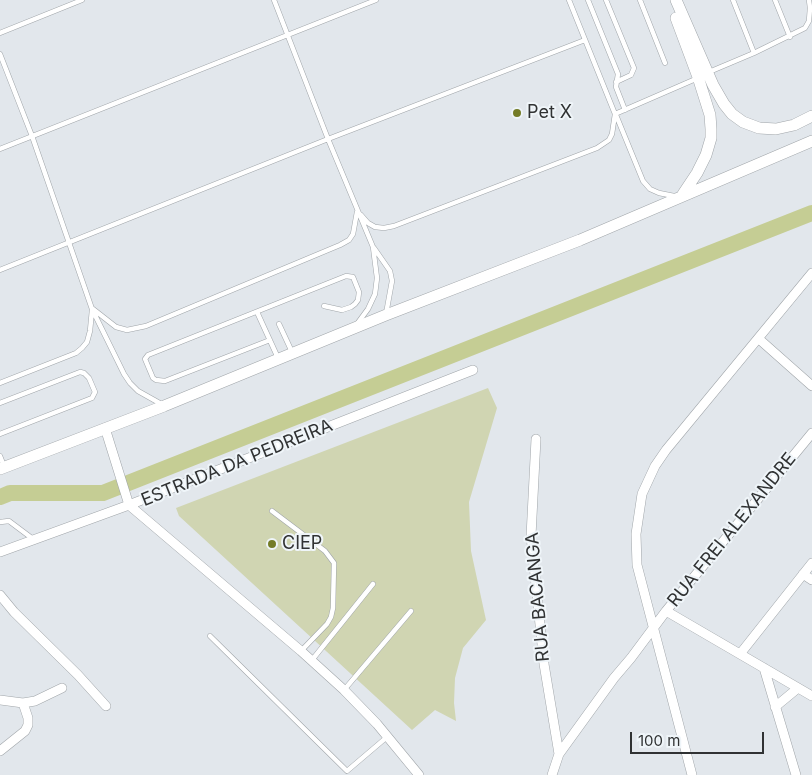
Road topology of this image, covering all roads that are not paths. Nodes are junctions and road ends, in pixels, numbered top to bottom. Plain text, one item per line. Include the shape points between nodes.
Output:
1 (82, 0) edge
2 (274, 0) edge
3 (376, 0) edge
4 (569, 0) edge
5 (588, 0) edge
6 (606, 0) edge
7 (640, 0) edge
8 (675, 0) edge
9 (733, 0) edge
10 (774, 0) edge
11 (809, 0) edge
12 (0, 33) edge
13 (287, 35) junction
14 (790, 37) junction
15 (585, 40) junction
16 (754, 53) junction
17 (0, 54) edge
18 (665, 63) dead end
19 (703, 75) junction
20 (616, 82) junction
21 (625, 110) junction
22 (615, 114) junction
23 (812, 116) edge
24 (32, 136) junction
25 (328, 139) junction
26 (812, 141) edge
27 (0, 149) edge
28 (680, 196) junction
29 (357, 211) junction
30 (69, 242) junction
31 (373, 247) junction
32 (0, 270) edge
33 (812, 273) edge
34 (324, 306) dead end
35 (92, 309) junction
36 (257, 312) junction
37 (386, 315) junction
38 (279, 324) dead end
39 (355, 327) junction
40 (759, 339) junction
41 (270, 340) junction
42 (292, 353) junction
43 (278, 358) junction
44 (473, 370) dead end
45 (0, 383) edge
46 (812, 386) edge
47 (0, 403) edge
48 (164, 406) junction
49 (105, 428) junction
50 (812, 433) edge
51 (0, 434) edge
52 (536, 439) dead end
53 (0, 456) edge
54 (2, 468) edge
55 (129, 506) junction
56 (272, 511) dead end
57 (0, 522) edge
58 (34, 540) junction
59 (0, 552) edge
60 (812, 563) edge
61 (803, 574) junction
62 (812, 580) edge
63 (373, 584) dead end
64 (0, 595) edge
65 (411, 611) dead end
66 (666, 611) junction
67 (654, 628) junction
68 (210, 636) dead end
69 (301, 651) junction
70 (740, 654) junction
71 (312, 660) junction
72 (764, 668) junction
73 (62, 688) dead end
74 (798, 688) junction
75 (344, 690) junction
76 (812, 696) edge
77 (0, 700) edge
78 (23, 703) junction
79 (106, 706) dead end
80 (775, 707) junction
81 (387, 737) junction
82 (0, 751) edge
83 (559, 754) junction
84 (345, 773) edge
85 (419, 775) edge
86 (552, 775) edge
87 (692, 775) edge
88 (796, 775) edge

1 - 12 lane
2 - 13 lane
3 - 13 lane
4 - 15 lane
5 - 20 lane via 618,74
6 - 20 lane via 634,68 631,75
7 - 18 lane
8 - 19 street
9 - 16 lane
10 - 14 lane
11 - 14 lane via 809,20 805,28
13 - 24 lane
13 - 25 lane
14 - 16 lane
15 - 22 lane
15 - 25 lane
16 - 19 lane
17 - 24 lane
19 - 21 lane
19 - 23 street via 732,114 743,122 759,128 776,129
19 - 28 street via 711,138 697,173
20 - 21 lane
21 - 22 lane
22 - 28 lane via 643,181 659,193
22 - 29 lane via 612,134 602,146 394,226 375,227
24 - 27 lane
24 - 30 lane
25 - 29 lane
25 - 30 lane
26 - 28 street
28 - 37 street via 580,240
29 - 31 lane
29 - 35 lane via 353,234 340,246 146,326 126,330 116,327
30 - 32 lane
30 - 35 lane
31 - 37 lane via 392,281
31 - 39 lane via 377,278 375,294
33 - 40 street
34 - 36 lane via 342,310 355,304 360,292 353,277 346,276
35 - 45 lane via 87,342 76,353
35 - 48 lane via 130,383
36 - 41 lane
36 - 41 lane via 148,355 145,359 151,375 156,380 165,381
37 - 39 street
38 - 42 lane
39 - 42 street
40 - 46 street
40 - 67 street via 666,450 642,494 636,534 637,565
41 - 43 lane
42 - 43 street
43 - 48 street
44 - 55 street, ESTRADA DA PEDREIRA
47 - 51 lane via 80,372 89,378 95,392 92,398
48 - 49 street
49 - 54 street
49 - 55 street
50 - 66 street, RUA FREI ALEXANDRE
52 - 83 street, RUA BACANGA via 531,536 544,664
53 - 54 lane
55 - 58 street, ESTRADA DA PEDREIRA
55 - 69 street
56 - 69 lane via 325,551 334,563 331,617
57 - 58 lane via 9,521
58 - 59 street, ESTRADA DA PEDREIRA
60 - 61 street
61 - 62 street
61 - 70 street
63 - 71 lane
64 - 79 street
65 - 75 lane
66 - 67 street, RUA FREI ALEXANDRE
66 - 70 street
67 - 83 street, RUA FREI ALEXANDRE
67 - 87 street
68 - 84 lane
69 - 71 street
70 - 72 street
71 - 75 street
72 - 74 street
72 - 80 street
73 - 78 street
74 - 76 street
74 - 80 street
75 - 81 street
77 - 78 street
78 - 82 street via 28,725
80 - 88 street
81 - 84 lane
81 - 85 street
83 - 86 street

